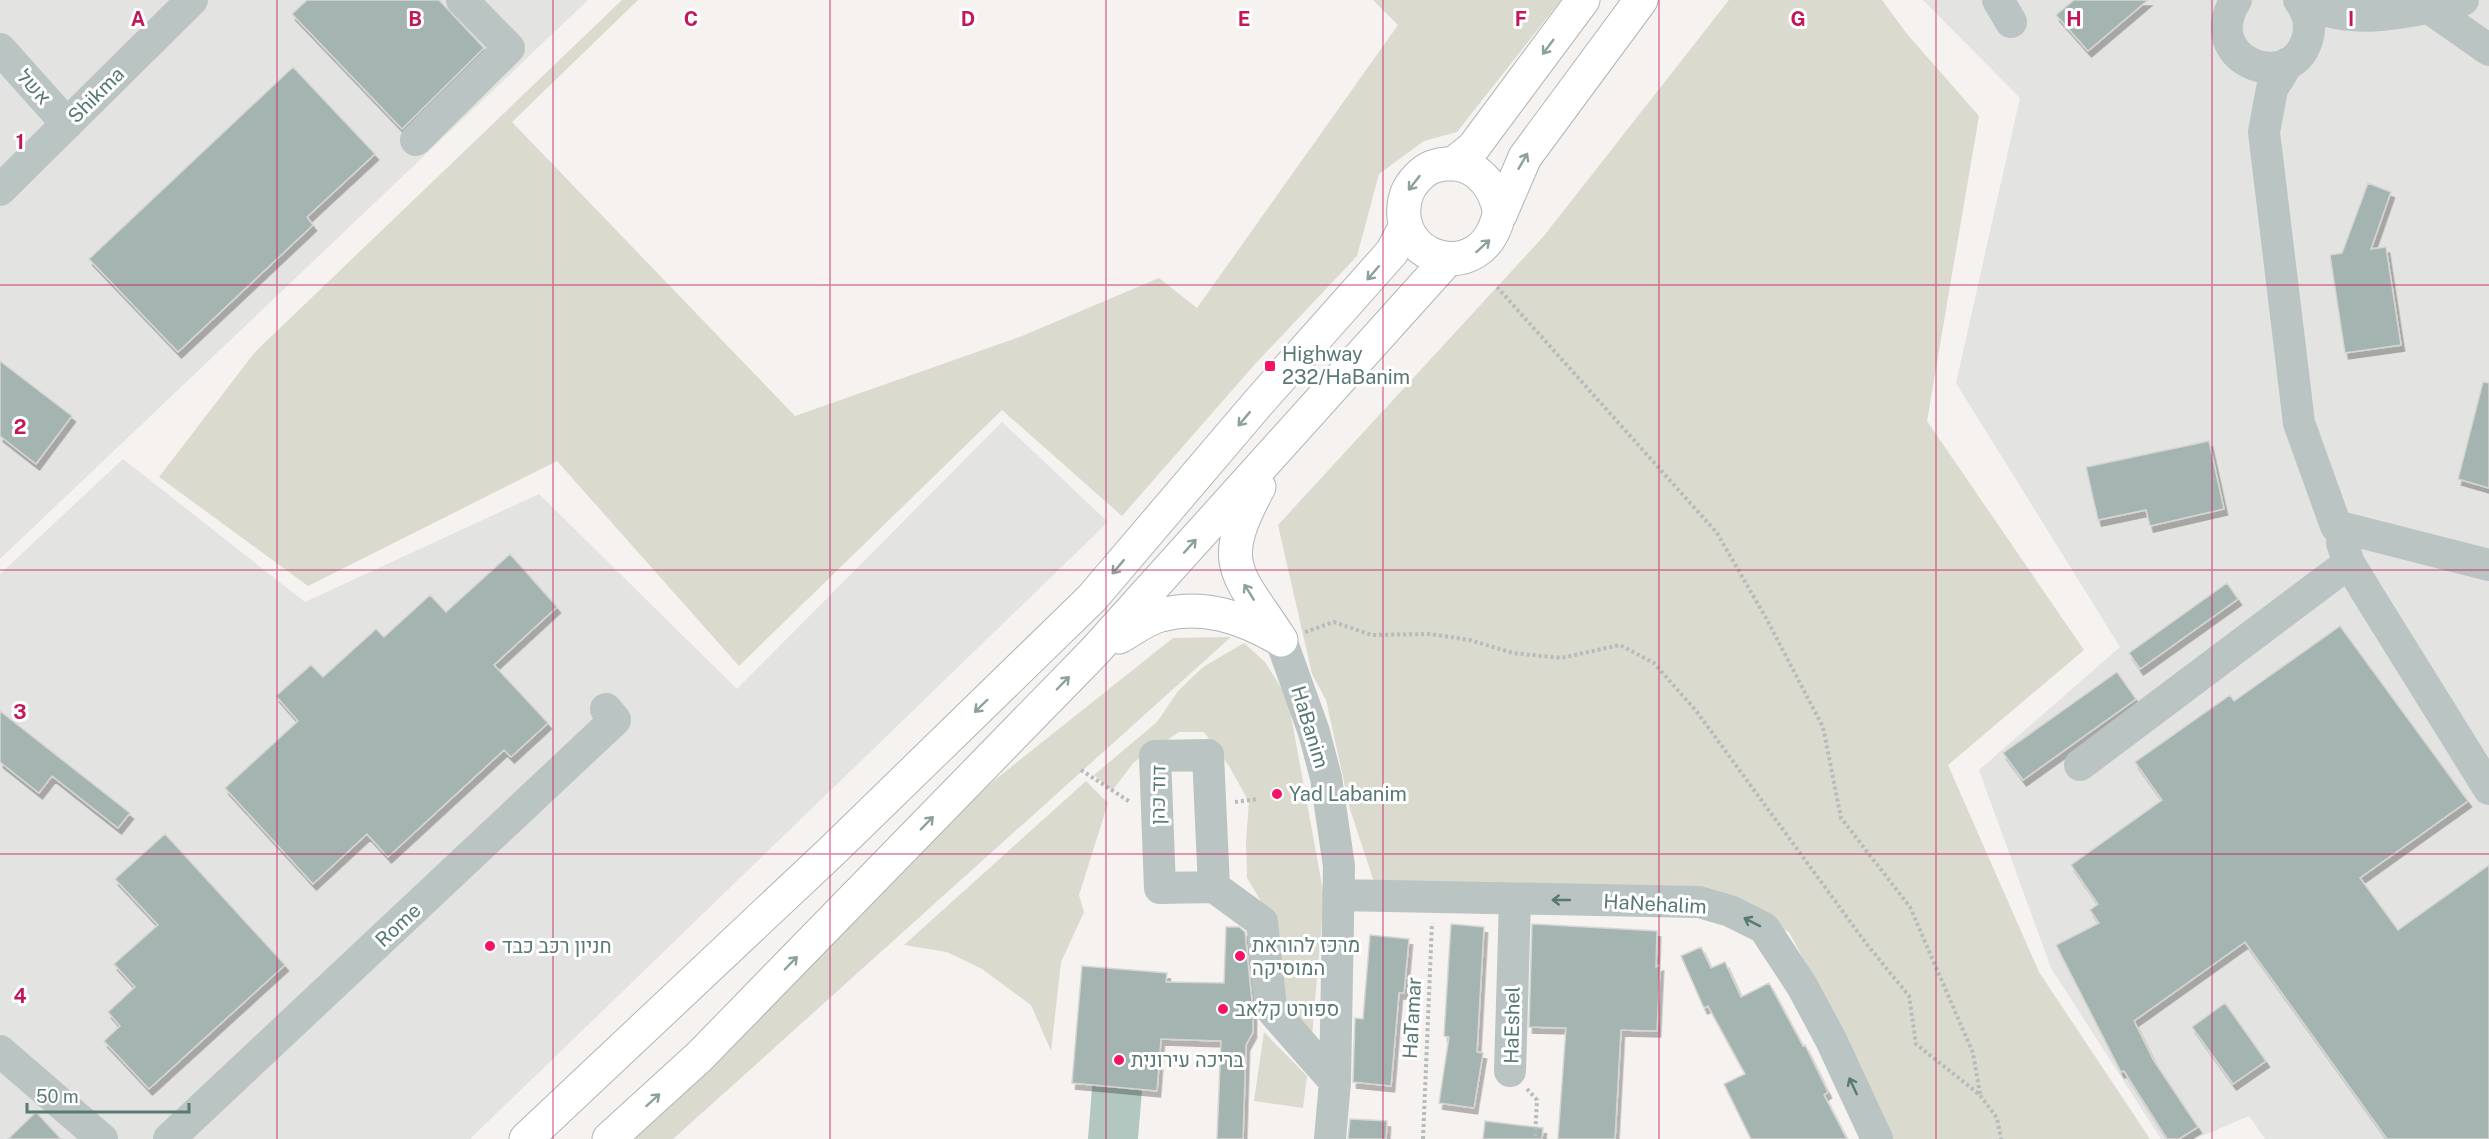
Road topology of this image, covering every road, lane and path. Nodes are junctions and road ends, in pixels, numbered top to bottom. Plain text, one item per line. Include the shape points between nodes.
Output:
1 (192, 0) edge
2 (462, 0) edge
3 (1583, 0) edge
4 (1641, 0) edge
5 (2300, 0) edge
6 (2463, 0) edge
7 (2429, 8) junction
8 (2374, 15) junction
9 (2230, 20) edge
10 (0, 49) edge
11 (2489, 50) edge
12 (2297, 52) junction
13 (67, 124) junction
14 (2264, 132) junction
15 (416, 140) dead end
16 (1453, 164) junction
17 (0, 190) edge
18 (1500, 215) junction
19 (1406, 225) junction
20 (1448, 259) junction
21 (1497, 287) dead end
22 (1280, 446) junction
23 (2336, 526) junction
24 (2349, 563) junction
25 (2489, 565) edge
26 (1281, 640) junction
27 (1094, 652) junction
28 (606, 709) dead end
29 (2080, 765) dead end
30 (1081, 770) dead end
31 (2489, 789) edge
32 (1140, 808) dead end
33 (1214, 887) dead end
34 (1338, 894) junction
35 (1433, 898) junction
36 (1515, 900) junction
37 (0, 1050) edge
38 (1510, 1071) joint
39 (1335, 1082) junction
40 (1980, 1095) junction
41 (102, 1139) edge
42 (169, 1139) edge
43 (526, 1139) edge
44 (609, 1139) edge
45 (1330, 1139) edge
46 (1423, 1139) edge
47 (1535, 1139) edge
48 (1877, 1139) edge
49 (2001, 1139) edge

1 - 13 street, Shikma
2 - 15 street via 509,48
3 -> 16 main road via 1473,148
18 -> 4 main road via 1525,157
5 - 8 street via 2329,12
5 - 12 street via 2309,19
6 - 7 street
7 - 8 street
7 - 11 street
8 - 12 street
9 - 12 street via 2247,63 2275,68
9 - 14 street
10 - 13 street, אשל
12 - 14 street via 2272,88
13 - 17 street, Shikma
14 - 23 street via 2299,423
16 - 18 main road via 1479,172 1490,183
16 -> 19 main road via 1432,167 1412,184 1404,204
20 -> 18 main road via 1465,258 1489,242
19 - 20 main road via 1419,247
19 -> 43 main road via 1392,252 1092,598 833,850
20 - 22 main road
21 - 40 path via 1717,533 1823,727 1840,818 1910,907 1973,1053
26 -> 22 main road via 1246,589 1236,567 1234,544 1240,521
27 -> 22 main road
23 - 24 street
23 - 25 street
24 - 29 street
24 - 31 street
26 - 27 main road via 1224,613 1203,611 1159,615
26 - 34 street, HaBanim via 1326,778 1339,866
26 - 40 path via 1334,622 1371,635 1430,634 1470,640 1513,653 1560,658 1620,645 1654,663 1697,712 1864,942 1909,996 1916,1044
44 -> 27 main road via 700,1056
28 - 42 street, Rome via 615,720
30 - 32 path
33 - 39 street via 1262,922 1271,1009
34 - 35 street, HaNehalim
34 - 39 street, HaBanim
35 - 36 street, HaNehalim
35 - 46 path, HaTamar
36 - 38 street, HaEshel
48 -> 36 street, HaNehalim via 1832,1040 1764,928 1731,911 1699,902
37 - 41 street
38 - 47 path, HaEshel via 1537,1100
39 - 45 street, HaBanim
40 - 49 path via 1997,1118

